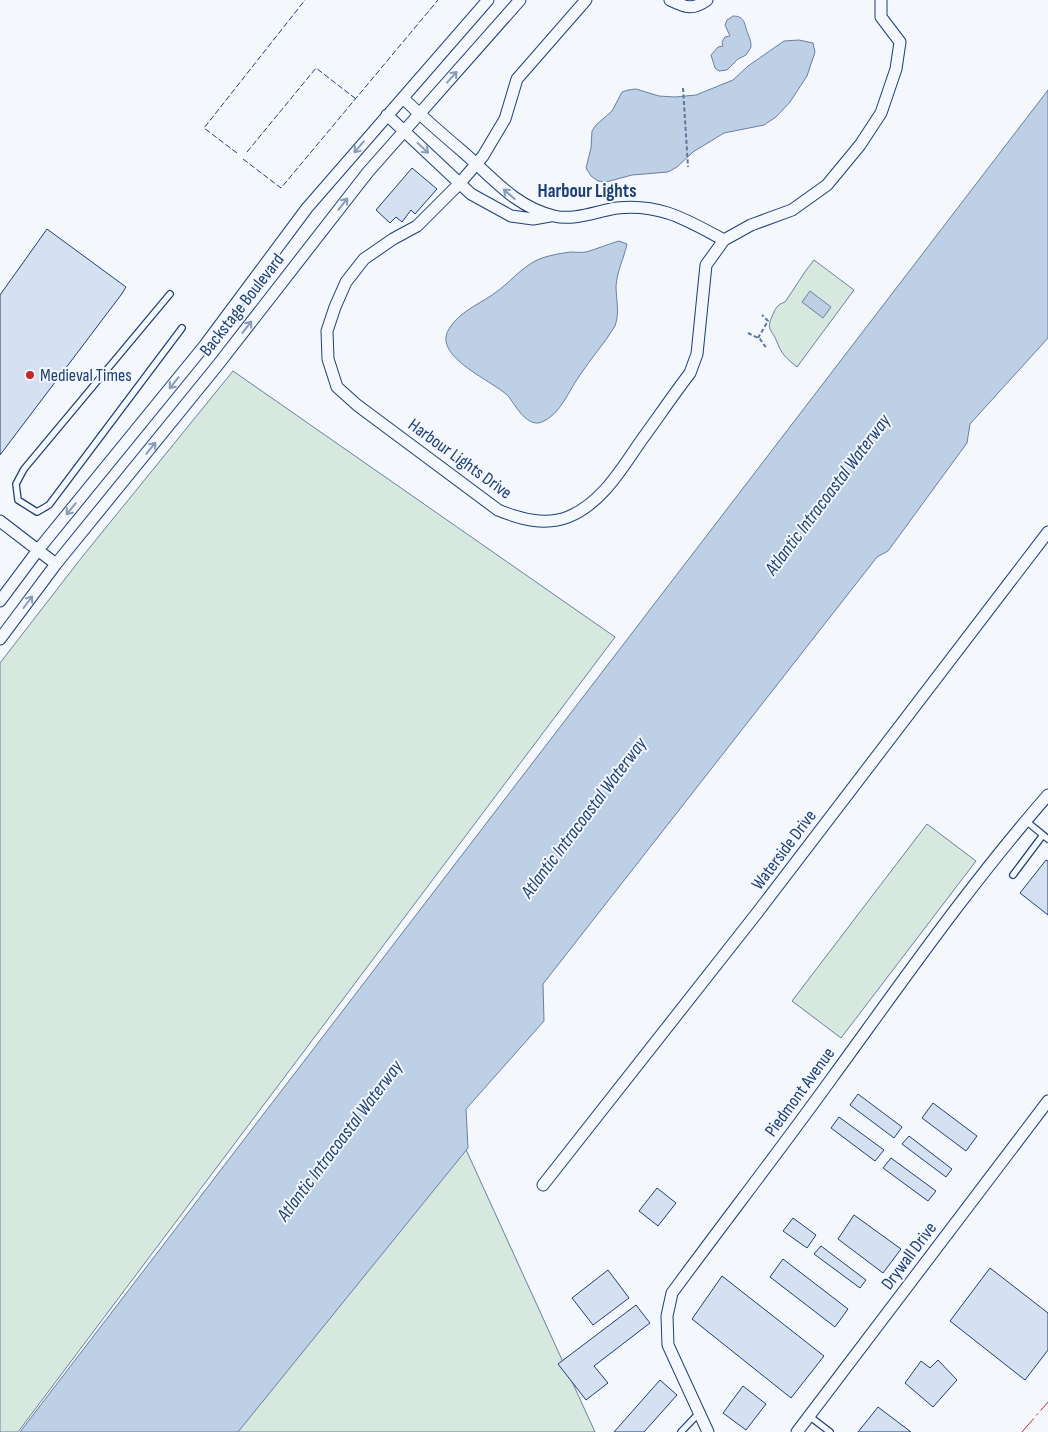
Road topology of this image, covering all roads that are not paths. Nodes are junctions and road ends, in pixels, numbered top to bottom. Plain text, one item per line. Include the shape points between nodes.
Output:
1 (488, 0) edge
2 (520, 0) edge
3 (586, 0) edge
4 (670, 0) edge
5 (707, 0) edge
6 (881, 0) edge
7 (403, 98) junction
8 (420, 114) junction
9 (387, 115) junction
10 (404, 131) junction
11 (476, 165) junction
12 (460, 183) junction
13 (552, 216) junction
14 (724, 240) junction
15 (170, 294) dead end
16 (182, 328) dead end
17 (0, 521) edge
18 (1048, 532) edge
19 (38, 550) junction
20 (56, 564) junction
21 (0, 601) edge
22 (0, 640) edge
23 (1048, 795) edge
24 (1026, 820) junction
25 (1046, 837) edge
26 (1012, 875) dead end
27 (1047, 1105) edge
28 (543, 1185) dead end
29 (700, 1413) junction
30 (809, 1416) junction
31 (681, 1432) edge
32 (708, 1432) edge
33 (797, 1432) edge
34 (830, 1432) edge

1 - 7 street, Backstage Boulevard
8 -> 2 street, Backstage Boulevard
3 - 11 street, Harbour Lights Drive via 517,79 505,119
4 - 5 street via 685,8
6 - 14 street, Harbour Lights Drive via 881,17 900,42 896,69 880,114 860,145 827,185 792,210 751,225
7 - 8 street
7 - 9 street, Backstage Boulevard
8 - 10 street, Backstage Boulevard
8 - 11 street
9 - 10 street
9 -> 19 street, Backstage Boulevard via 307,208 204,345
10 -> 12 street
20 -> 10 street, Backstage Boulevard
11 - 12 street, Harbour Lights Drive
13 -> 11 street via 521,204
12 - 13 street via 472,194 511,216 533,219
12 - 14 street, Harbour Lights Drive via 417,226 364,259 346,282 327,331 328,359 337,387 357,405 498,510 521,519 546,522 567,518 582,510 609,486 690,373 697,354 706,265
13 - 14 street via 563,218 618,208 648,208 676,214
15 - 16 lane via 24,469 16,484 18,500 37,512 49,505
17 - 19 street
18 - 28 street, Waterside Drive via 763,905
19 - 20 street
19 - 21 street, Backstage Boulevard
22 -> 20 street, Backstage Boulevard
23 - 24 street, Piedmont Avenue
24 - 25 lane
24 - 29 street, Piedmont Avenue via 926,949 672,1293 667,1316 668,1344
25 - 26 lane
27 - 30 street, Drywall Drive
29 - 31 lane
29 - 32 street, Piedmont Avenue
30 - 33 street, Drywall Drive
30 - 34 lane

